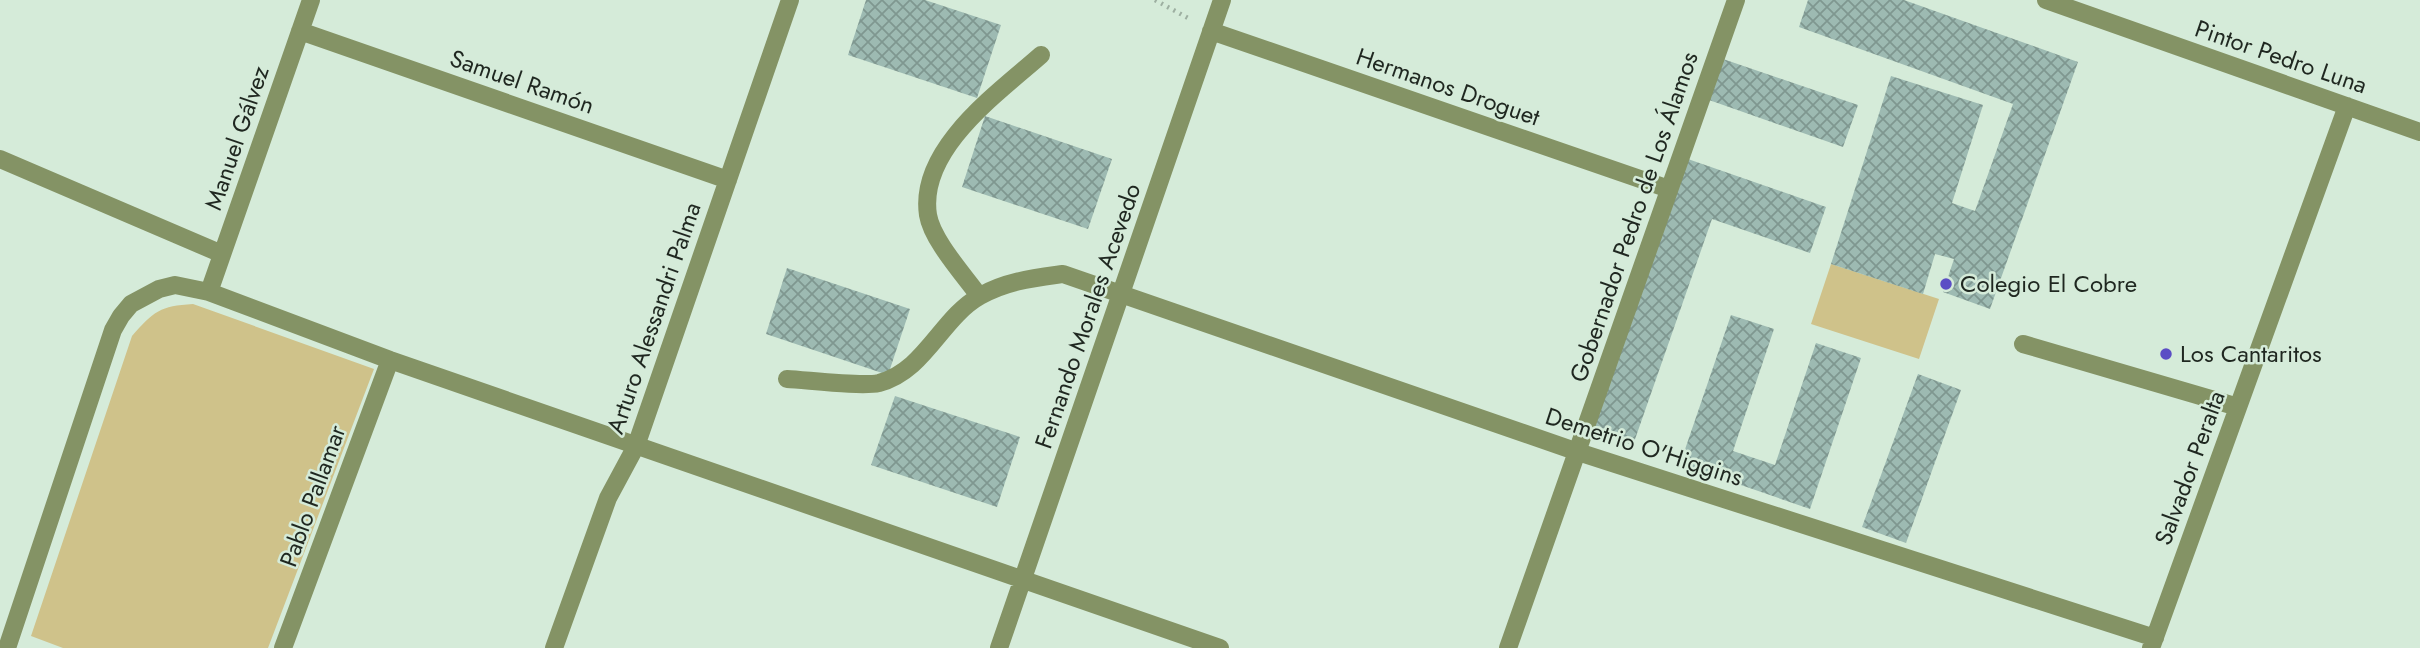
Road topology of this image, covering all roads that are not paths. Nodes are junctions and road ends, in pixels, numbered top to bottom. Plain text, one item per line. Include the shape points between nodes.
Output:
1 (311, 0) edge
2 (790, 0) edge
3 (1222, 0) edge
4 (1736, 0) edge
5 (2046, 0) edge
6 (300, 31) junction
7 (1212, 31) junction
8 (1041, 55) dead end
9 (2347, 106) junction
10 (2420, 132) edge
11 (0, 159) edge
12 (728, 180) junction
13 (1669, 189) junction
14 (222, 254) junction
15 (209, 292) junction
16 (979, 296) junction
17 (1121, 296) junction
18 (2023, 344) dead end
19 (390, 360) junction
20 (787, 379) dead end
21 (2238, 407) junction
22 (636, 446) junction
23 (1578, 452) junction
24 (1024, 580) junction
25 (2153, 643) edge
26 (10, 645) edge
27 (283, 648) edge
28 (554, 648) edge
29 (999, 648) edge
30 (1220, 648) edge
31 (1508, 648) edge

1 - 6 street, Manuel Gálvez
2 - 12 street, Arturo Alessandri Palma
3 - 7 street, Fernando Morales Acevedo
4 - 13 street, Gobernador Pedro de Los Álamos
5 - 9 street, Pintor Pedro Luna
6 - 12 street, Samuel Ramón
6 - 14 street, Manuel Gálvez
7 - 13 street, Hermanos Droguet
7 - 17 street, Fernando Morales Acevedo
8 - 16 street via 946,146 928,187 928,216 940,242
9 - 10 street, Pintor Pedro Luna
9 - 21 street, Salvador Peralta
11 - 14 street
12 - 22 street, Arturo Alessandri Palma
13 - 23 street, Gobernador Pedro de Los Álamos
14 - 15 street, Manuel Gálvez
15 - 19 street
15 - 26 street via 175,285 159,289 131,304 113,330
16 - 17 street, Demetrio O'Higgins via 1019,279 1063,274
16 - 20 street, Demetrio O'Higgins via 898,376 876,384
17 - 23 street, Demetrio O'Higgins
17 - 24 street, Fernando Morales Acevedo
18 - 21 street
19 - 22 street
19 - 27 street, Pablo Pallamar
21 - 25 street, Salvador Peralta
22 - 24 street
22 - 28 street, Arturo Alessandri Palma via 608,498
23 - 25 street, Demetrio O'Higgins
23 - 31 street, Gobernador Pedro de Los Álamos
24 - 29 street, Fernando Morales Acevedo
24 - 30 street

